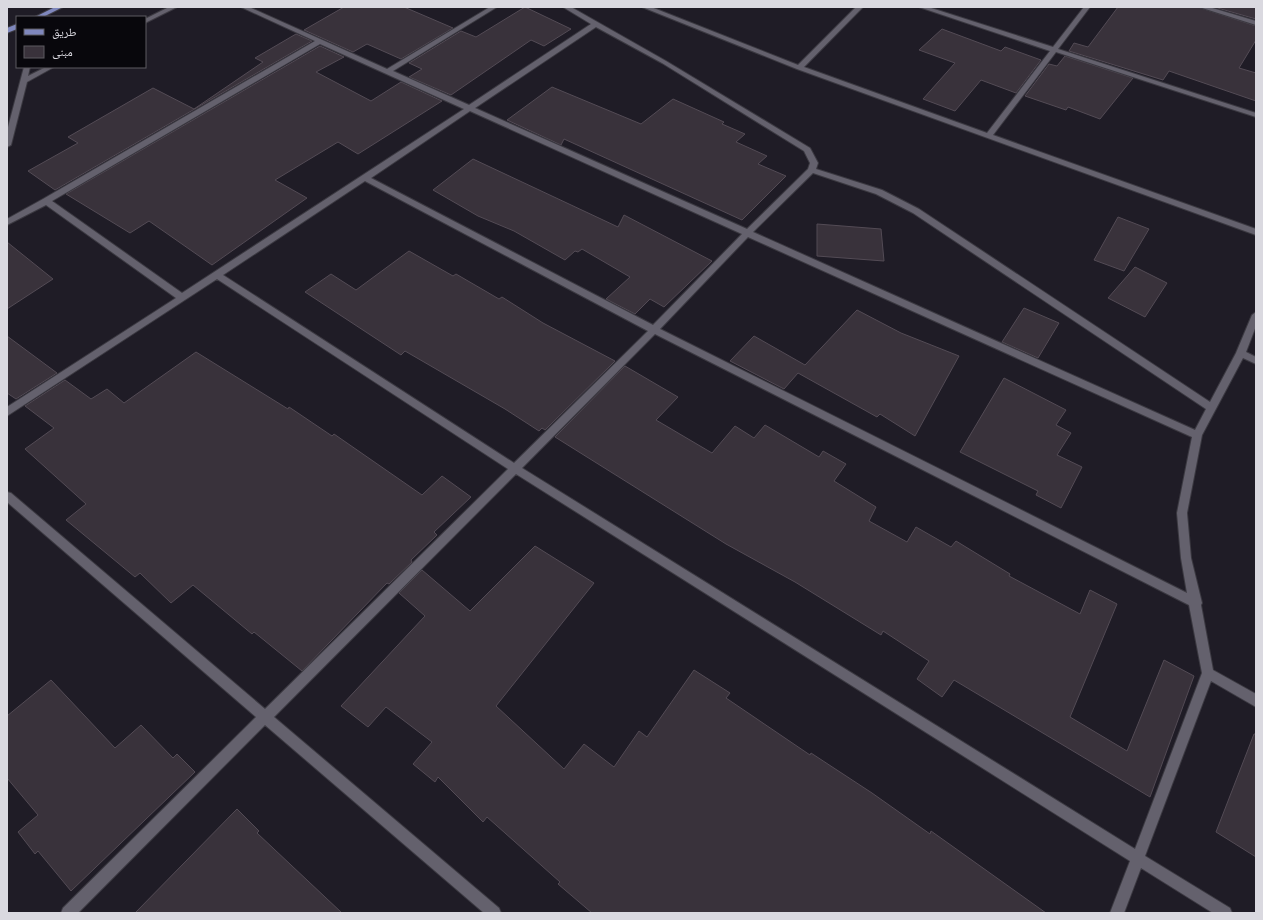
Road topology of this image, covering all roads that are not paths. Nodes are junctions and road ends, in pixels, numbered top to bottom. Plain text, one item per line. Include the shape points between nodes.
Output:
1 (60, 7) edge
2 (174, 7) edge
3 (244, 7) edge
4 (494, 7) edge
5 (566, 7) edge
6 (645, 7) edge
7 (860, 7) edge
8 (922, 7) edge
9 (1087, 7) edge
10 (1202, 7) edge
11 (40, 16) edge
12 (146, 21) edge
13 (597, 23) junction
14 (1256, 23) edge
15 (16, 26) edge
16 (7, 31) edge
17 (320, 42) junction
18 (1053, 50) junction
19 (27, 68) edge
20 (49, 68) edge
21 (799, 68) junction
22 (388, 71) junction
23 (25, 80) junction
24 (467, 108) junction
25 (1256, 115) edge
26 (989, 135) junction
27 (7, 145) edge
28 (812, 170) junction
29 (365, 178) junction
30 (46, 201) junction
31 (7, 222) edge
32 (748, 232) junction
33 (1256, 232) edge
34 (217, 275) junction
35 (181, 297) junction
36 (1256, 315) edge
37 (654, 330) junction
38 (1241, 353) junction
39 (1256, 361) edge
40 (1212, 407) junction
41 (7, 412) edge
42 (1197, 435) junction
43 (514, 468) junction
44 (7, 496) edge
45 (1196, 603) junction
46 (1208, 673) junction
47 (1256, 701) edge
48 (263, 717) junction
49 (1138, 858) junction
50 (68, 913) edge
51 (494, 913) edge
52 (1117, 913) edge
53 (1225, 913) edge

1 - 11 main road
2 - 12 street
3 - 17 street
4 - 22 street
5 - 13 street
6 - 21 street
7 - 21 street
8 - 18 street
9 - 18 street
10 - 14 street
13 - 24 street
13 - 28 street via 807,150 814,163
15 - 16 main road
17 - 22 street
17 - 30 street
18 - 25 street
18 - 26 street
19 - 23 street
20 - 23 street
21 - 26 street
22 - 24 street
23 - 27 street
24 - 29 street
24 - 32 street
26 - 33 street
28 - 32 street
28 - 40 street via 879,192 916,210
29 - 34 street
29 - 37 street
30 - 31 street
30 - 35 street
32 - 37 street
32 - 42 street
34 - 35 street
34 - 43 street
35 - 41 street
36 - 38 street
37 - 43 street
37 - 45 street
38 - 39 street
38 - 40 street
40 - 42 street
42 - 45 street via 1182,513 1186,558
43 - 48 street
43 - 49 street
44 - 48 street
45 - 46 street
46 - 47 street
46 - 49 street
48 - 50 street
48 - 51 street
49 - 52 street
49 - 53 street

